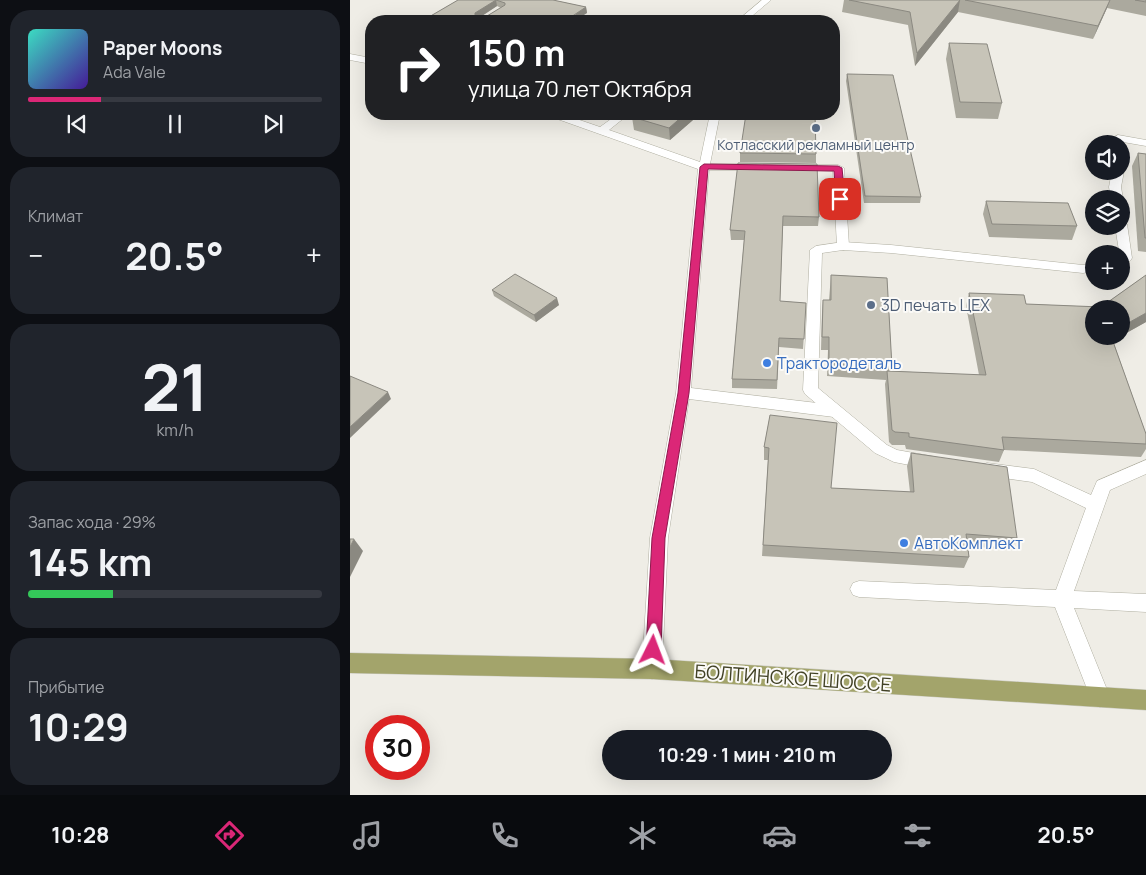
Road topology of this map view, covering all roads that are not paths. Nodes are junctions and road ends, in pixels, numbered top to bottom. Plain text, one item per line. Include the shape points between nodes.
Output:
1 (767, 0) edge
2 (748, 15) edge
3 (350, 57) edge
4 (365, 60) edge
5 (572, 120) edge
6 (616, 120) edge
7 (713, 120) edge
8 (603, 130) junction
9 (1130, 140) edge
10 (1146, 143) edge
11 (704, 167) junction
12 (771, 167) edge
13 (790, 168) edge
14 (843, 246) junction
15 (1085, 269) edge
16 (684, 393) junction
17 (834, 411) junction
18 (942, 464) edge
19 (971, 468) edge
20 (1146, 468) edge
21 (1096, 505) junction
22 (859, 589) dead end
23 (1061, 600) junction
24 (1146, 604) edge
25 (350, 663) edge
26 (652, 669) junction
27 (1100, 697) junction
28 (1146, 700) edge

1 - 2 street
3 - 4 street
5 - 8 street
6 - 8 street
7 - 11 street
8 - 11 street
9 - 10 street
11 - 12 street
11 - 16 street
13 - 14 street via 838,168
14 - 15 street
14 - 17 street via 816,250 813,287 810,390
16 - 17 street
16 - 26 street via 659,538
17 - 18 street via 894,456
19 - 21 street via 1034,476
20 - 21 street via 1103,486
21 - 23 street
22 - 23 street
23 - 24 street
23 - 27 street
25 - 26 main road, БОЛТИНСКОЕ ШОССЕ
26 - 27 main road, БОЛТИНСКОЕ ШОССЕ
27 - 28 main road, БОЛТИНСКОЕ ШОССЕ

